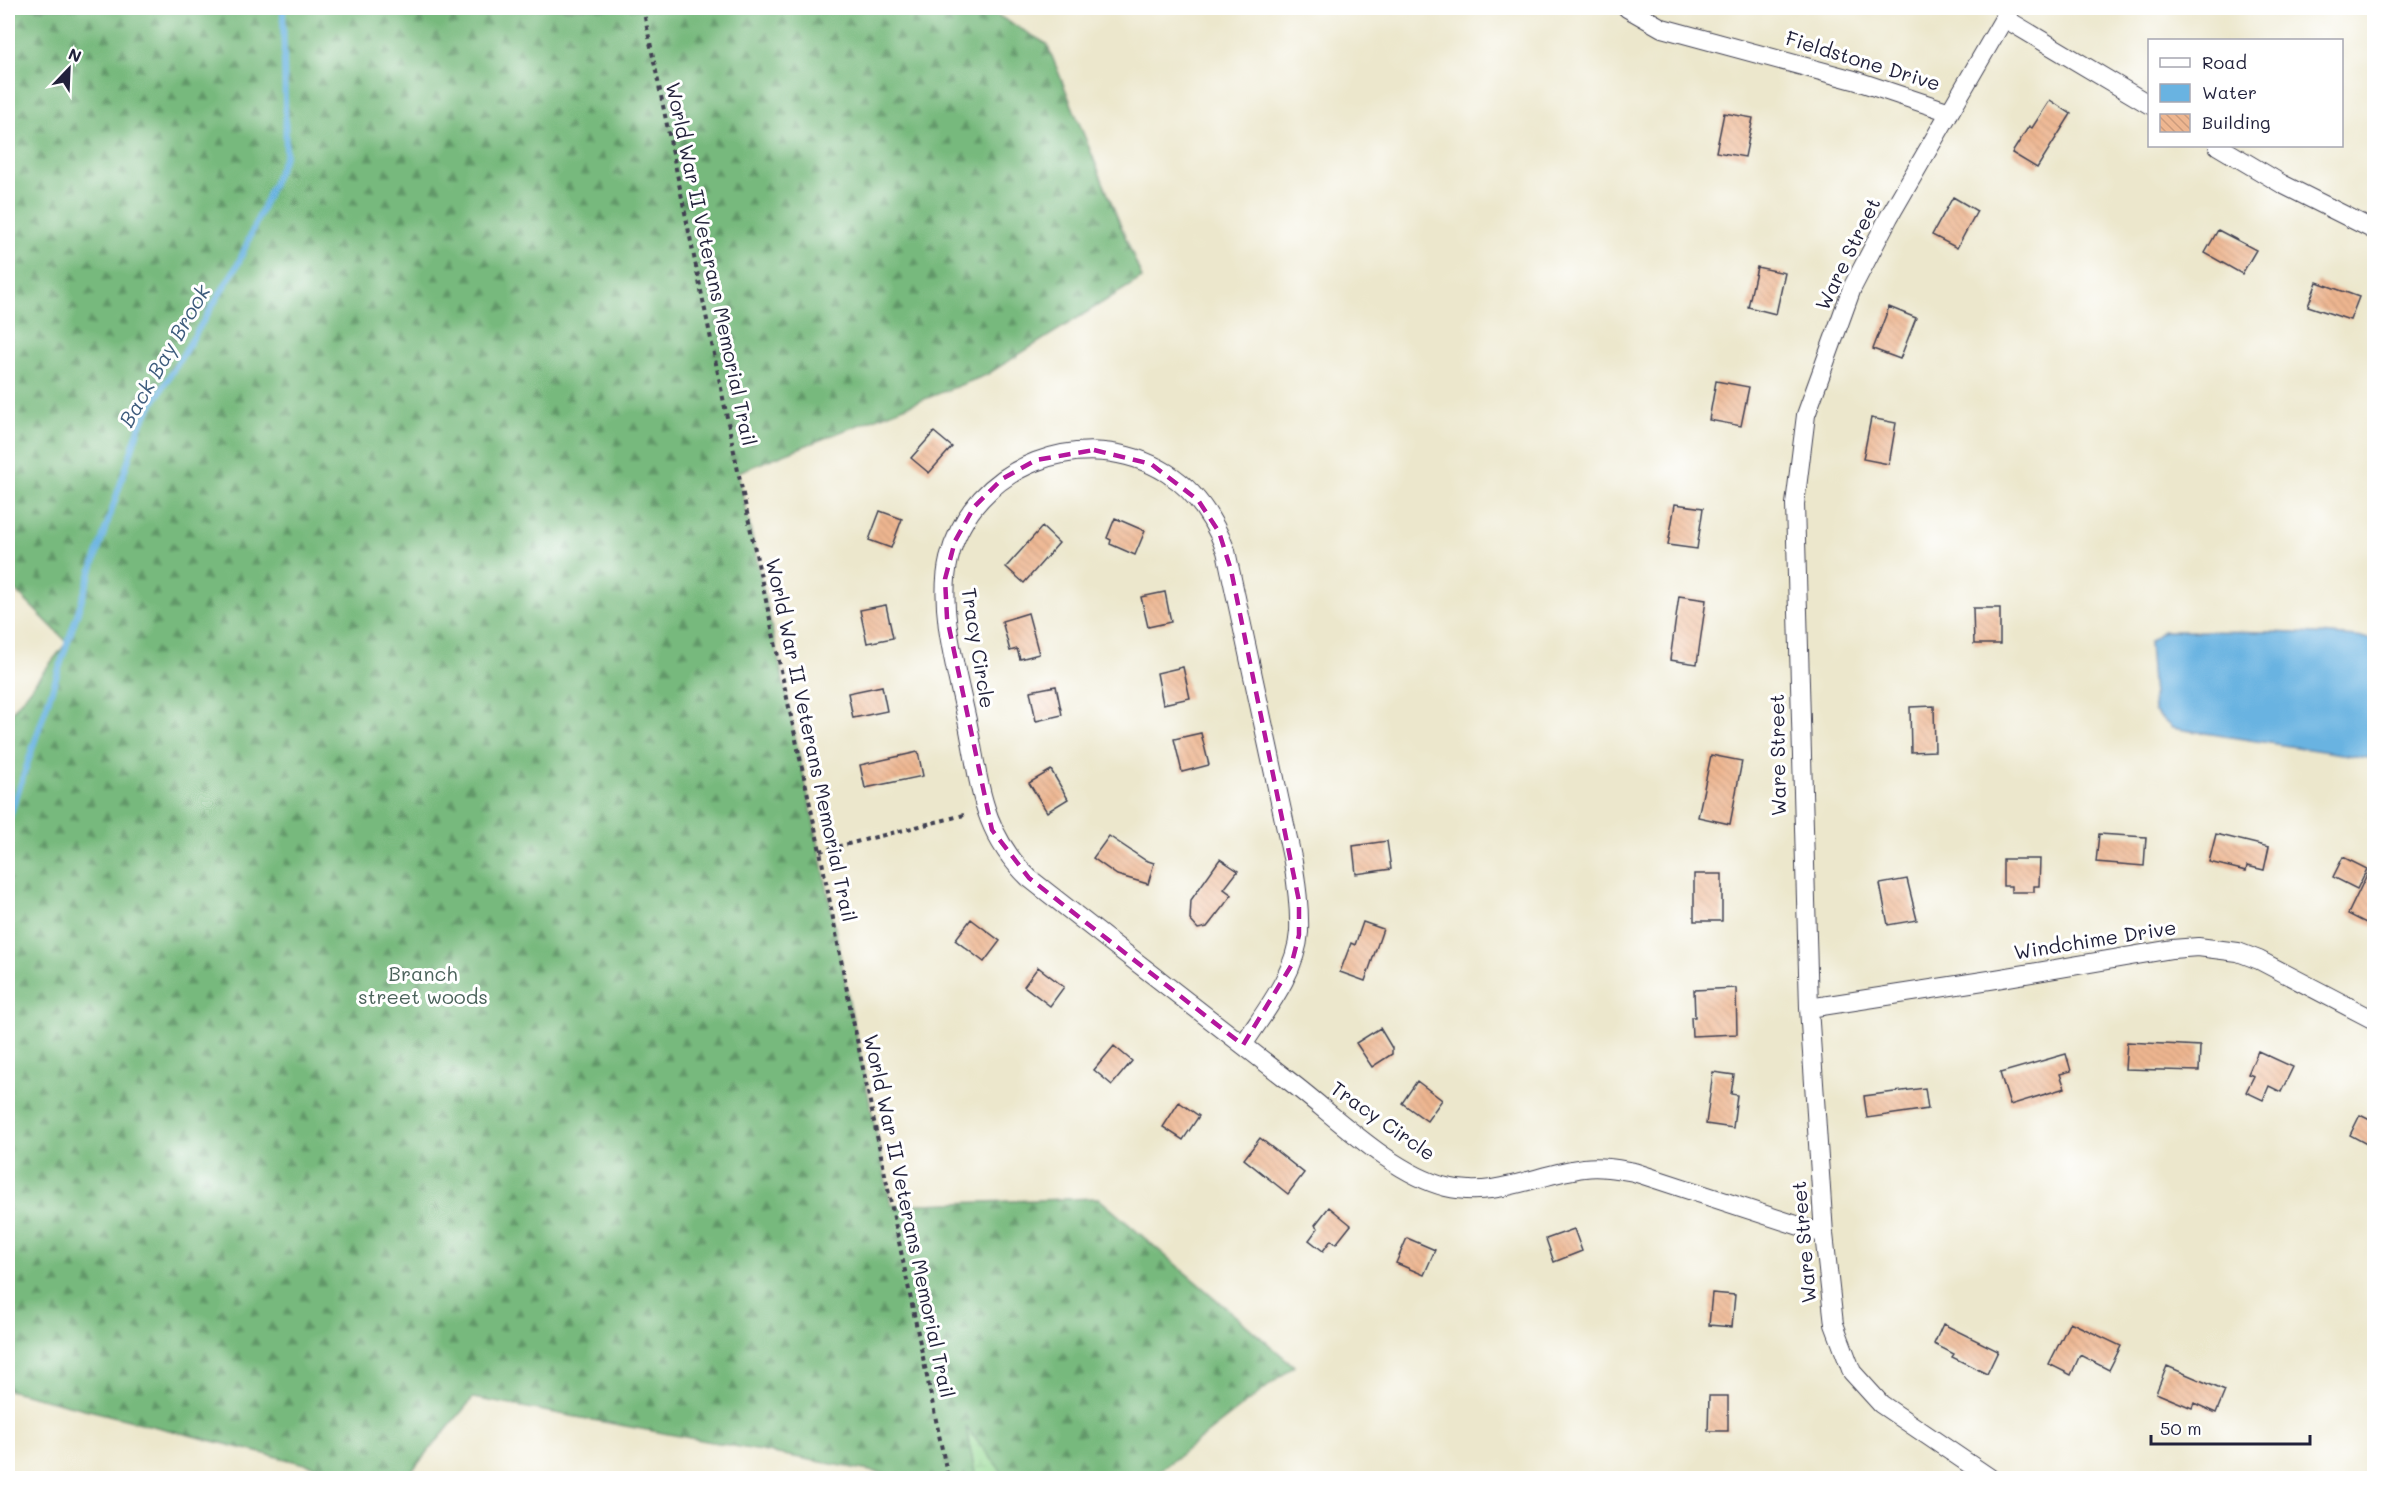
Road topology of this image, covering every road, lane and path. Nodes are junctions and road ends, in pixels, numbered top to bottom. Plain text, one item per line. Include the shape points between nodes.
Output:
1 (643, 8) edge
2 (1627, 8) edge
3 (2007, 13) edge
4 (2148, 104) edge
5 (1950, 112) junction
6 (2220, 147) edge
7 (2374, 230) edge
8 (986, 809) junction
9 (820, 851) junction
10 (1809, 1008) junction
11 (2374, 1020) edge
12 (1243, 1045) junction
13 (1824, 1234) junction
14 (948, 1479) edge
15 (1990, 1479) edge

1 - 9 path, World War II Veterans Memorial Trail
2 - 5 street, Fieldstone Drive via 1662,28 1854,80
3 - 4 street
3 - 5 street, Ware Street
5 - 10 street, Ware Street via 1852,288 1806,415 1795,504
6 - 7 street via 2282,184
8 - 9 path
8 - 12 street, Tracy Circle via 1000,846 1029,878
8 - 12 street, Tracy Circle via 945,599 949,560 959,532 987,492 1036,460 1094,450 1151,464 1198,500 1226,551 1293,862 1299,935 1291,966
9 - 14 path, World War II Veterans Memorial Trail
10 - 11 street, Windchime Drive via 2198,947 2229,950 2259,960
10 - 13 street, Ware Street
12 - 13 street, Tracy Circle via 1389,1159 1428,1181 1448,1187 1491,1190 1582,1168 1617,1169
13 - 15 street, Ware Street via 1834,1324 1852,1372 1881,1404

